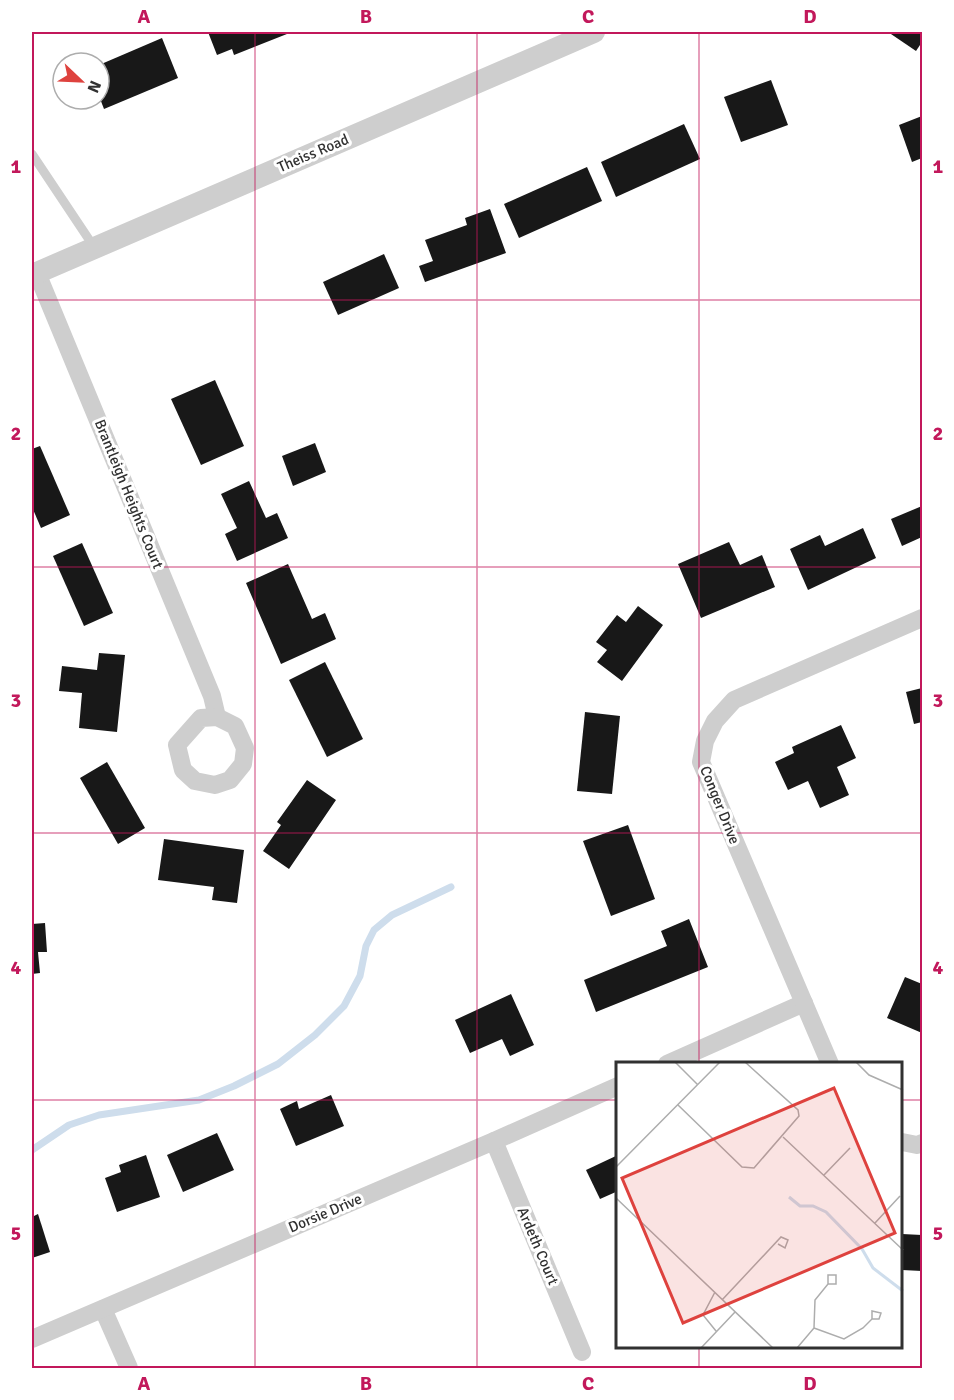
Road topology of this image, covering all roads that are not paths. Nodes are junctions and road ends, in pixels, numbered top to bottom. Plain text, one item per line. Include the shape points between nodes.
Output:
1 (594, 32) edge
2 (32, 154) edge
3 (95, 248) junction
4 (34, 274) edge
5 (922, 618) edge
6 (217, 717) dead end
7 (804, 1004) junction
8 (672, 1062) edge
9 (829, 1062) edge
10 (616, 1087) edge
11 (494, 1141) junction
12 (903, 1142) edge
13 (922, 1143) edge
14 (103, 1309) junction
15 (32, 1339) edge
16 (582, 1352) dead end
17 (129, 1368) edge

1 - 3 street, Theiss Road
2 - 3 lane
3 - 4 street, Theiss Road
4 - 6 street, Brantleigh Heights Court via 213,696
5 - 7 street, Conger Drive via 734,700 714,721 705,741 701,762
7 - 8 street
7 - 9 street, Conger Drive
10 - 11 street, Dorsie Drive
11 - 14 street, Dorsie Drive
11 - 16 street, Ardeth Court
12 - 13 street
14 - 15 street, Dorsie Drive
14 - 17 street

